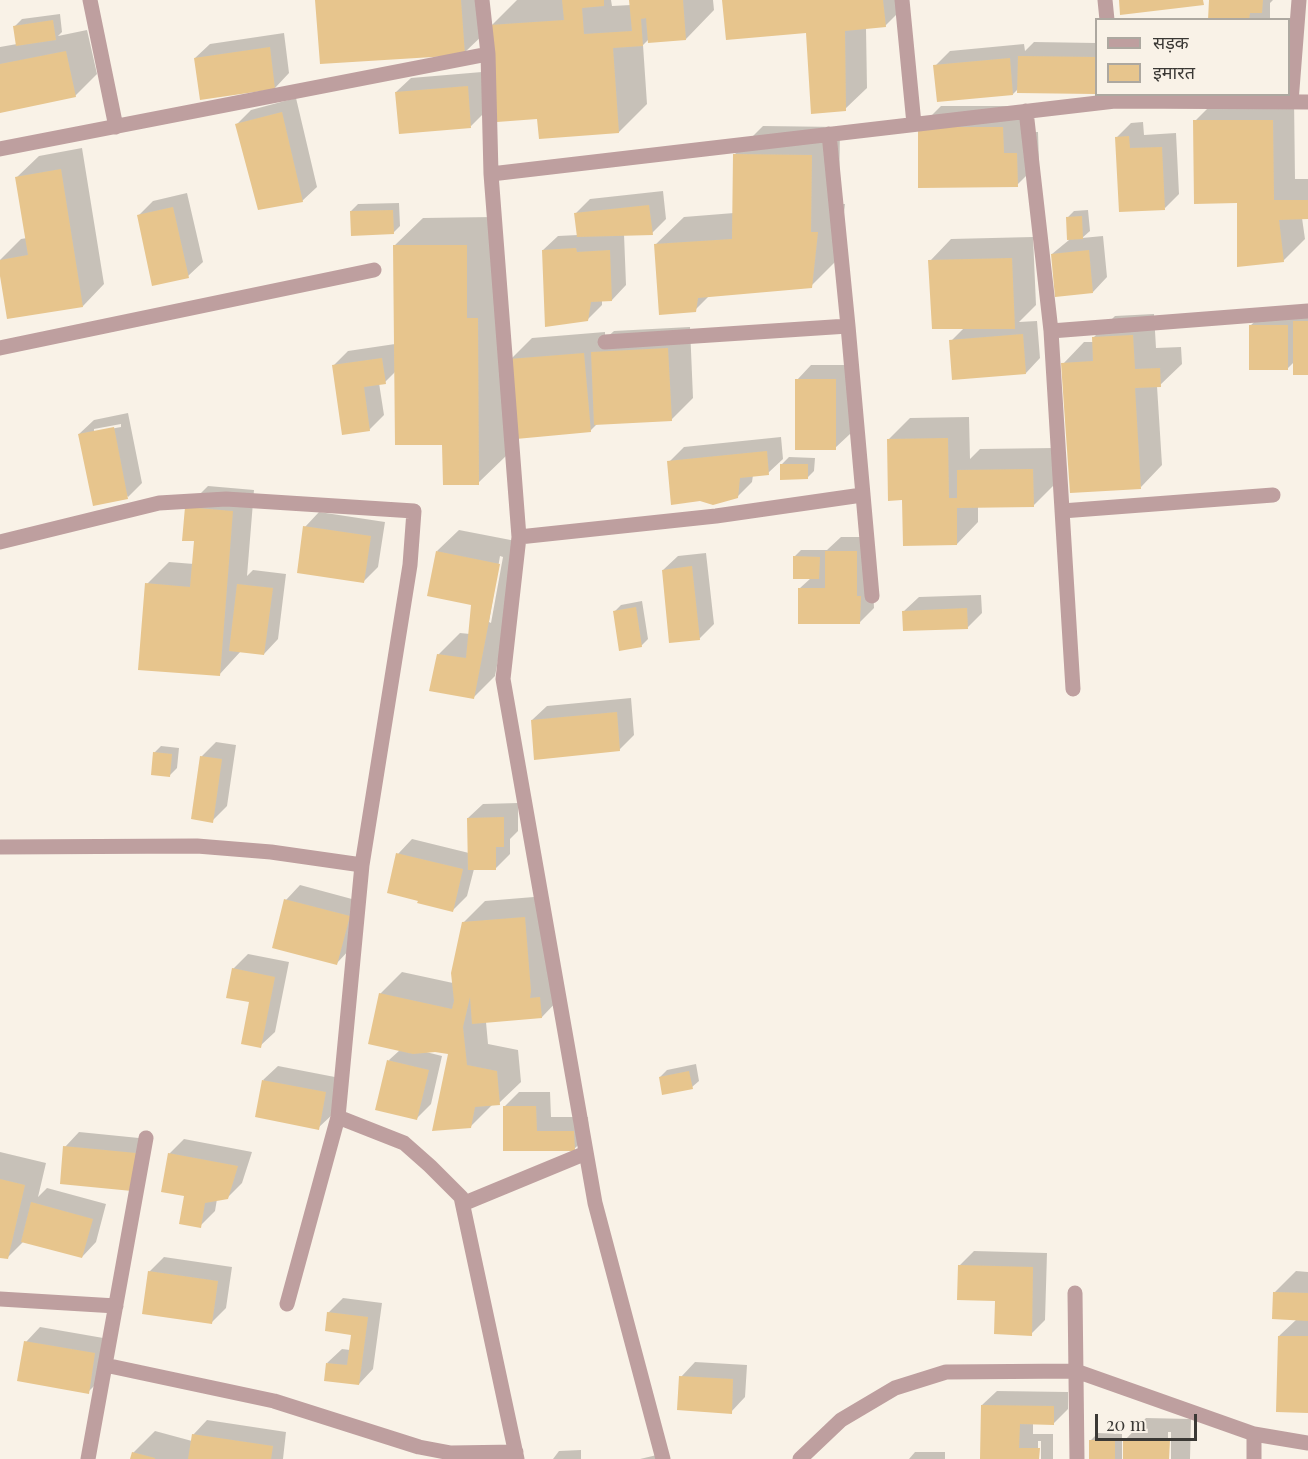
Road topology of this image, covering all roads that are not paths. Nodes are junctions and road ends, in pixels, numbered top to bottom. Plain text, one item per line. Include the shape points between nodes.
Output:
1 (90, 0) edge
2 (482, 0) edge
3 (902, 0) edge
4 (1105, 0) edge
5 (1299, 0) edge
6 (1107, 18) edge
7 (488, 54) junction
8 (1114, 98) edge
9 (1291, 102) junction
10 (1308, 102) edge
11 (1026, 111) junction
12 (914, 124) junction
13 (116, 127) junction
14 (829, 134) junction
15 (0, 149) edge
16 (491, 174) junction
17 (374, 270) dead end
18 (1308, 311) edge
19 (848, 326) junction
20 (1051, 331) junction
21 (605, 342) dead end
22 (0, 348) edge
23 (862, 495) junction
24 (1273, 495) dead end
25 (1062, 511) junction
26 (519, 537) junction
27 (0, 542) edge
28 (872, 596) dead end
29 (1073, 689) dead end
30 (0, 847) edge
31 (362, 865) junction
32 (338, 1117) junction
33 (146, 1138) dead end
34 (586, 1153) junction
35 (461, 1197) junction
36 (1075, 1293) dead end
37 (0, 1299) edge
38 (287, 1304) dead end
39 (116, 1306) junction
40 (105, 1365) junction
41 (1076, 1371) junction
42 (1254, 1434) junction
43 (1308, 1443) edge
44 (517, 1455) edge
45 (88, 1459) edge
46 (663, 1459) edge
47 (800, 1459) edge
48 (1077, 1459) edge
49 (1254, 1459) edge

1 - 13 street
2 - 7 street
3 - 12 street
4 - 6 street
5 - 9 street
7 - 13 street
7 - 16 street
8 - 9 street
8 - 11 street
9 - 10 street
11 - 12 street
11 - 20 street
12 - 14 street
13 - 15 street
14 - 16 street
14 - 19 street
16 - 26 street
17 - 22 street
18 - 20 street
19 - 21 street
19 - 23 street
20 - 25 street
23 - 26 street via 716,516
23 - 28 street
24 - 25 street
25 - 29 street
26 - 34 street via 503,679
27 - 31 street via 159,503 226,499 414,511 410,565
30 - 31 street via 196,846
31 - 32 street
32 - 35 street via 404,1143
32 - 38 street
33 - 39 street
34 - 35 street via 465,1203
34 - 46 street via 595,1203
35 - 44 street
36 - 41 street
37 - 39 street
39 - 40 street
40 - 44 street via 274,1401 419,1447 451,1453
40 - 45 street
41 - 42 street
41 - 47 street via 946,1372 895,1388 841,1420
41 - 48 street
42 - 43 street
42 - 49 street

